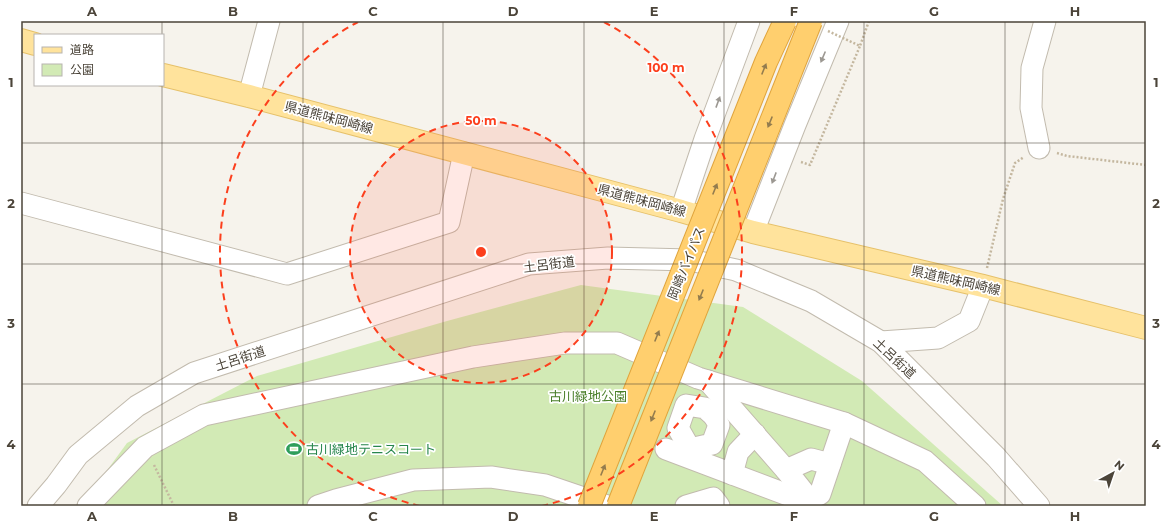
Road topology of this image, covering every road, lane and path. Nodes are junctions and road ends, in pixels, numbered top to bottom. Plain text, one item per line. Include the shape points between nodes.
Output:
1 (269, 21) edge
2 (749, 21) edge
3 (785, 21) edge
4 (869, 21) edge
5 (1045, 21) edge
6 (825, 24) edge
7 (21, 40) edge
8 (34, 44) edge
9 (860, 46) junction
10 (164, 75) edge
11 (249, 96) junction
12 (1039, 148) junction
13 (464, 153) junction
14 (801, 162) dead end
15 (1146, 165) edge
16 (21, 204) edge
17 (681, 210) junction
18 (753, 232) junction
19 (983, 286) junction
20 (1146, 328) edge
21 (881, 342) junction
22 (708, 381) junction
23 (844, 423) junction
24 (703, 427) junction
25 (755, 434) junction
26 (145, 447) junction
27 (666, 449) dead end
28 (830, 464) junction
29 (786, 470) junction
30 (732, 474) junction
31 (803, 502) edge
32 (38, 506) edge
33 (88, 506) edge
34 (174, 506) edge
35 (318, 506) edge
36 (589, 506) edge
37 (606, 506) edge
38 (618, 506) edge
39 (686, 506) edge
40 (719, 506) edge
41 (975, 506) edge
42 (1039, 506) edge

1 - 11 street
17 -> 2 street
36 -> 3 highway, 岡崎バイパス, bridge via 760,76
4 - 9 path, bridge
5 - 12 street via 1032,68 1031,108
6 - 9 path, bridge
6 -> 18 street via 795,125
6 -> 38 highway, 岡崎バイパス, bridge
7 - 8 main road
9 - 14 path via 810,165
10 - 11 main road, 県道熊味岡崎線
11 - 13 main road, 県道熊味岡崎線
12 - 15 path via 1067,156
12 - 19 path via 1015,163 1003,199
13 - 16 street via 449,222 287,274
13 - 17 main road, 県道熊味岡崎線
17 - 18 main road, 県道熊味岡崎線
18 - 19 main road, 県道熊味岡崎線
19 - 20 main road, 県道熊味岡崎線
19 - 21 street via 968,321 938,338
21 - 32 street, 土呂街道 via 811,301 736,270 690,260 608,258 529,264 194,373 137,406 78,455
21 - 42 street, 土呂街道 via 996,457
22 - 23 street
22 - 24 street
22 - 26 street via 617,343 565,343 473,357 204,416
23 - 28 street
23 - 41 street via 925,461
24 - 25 street
24 - 27 street
24 - 30 street
25 - 29 street
25 - 30 street via 738,452
26 - 33 street
26 - 34 path
28 - 29 street via 811,459
28 - 31 street via 820,494
29 - 31 street
30 - 31 street
35 - 37 street via 413,480 491,478 545,485
39 - 40 street via 712,498

